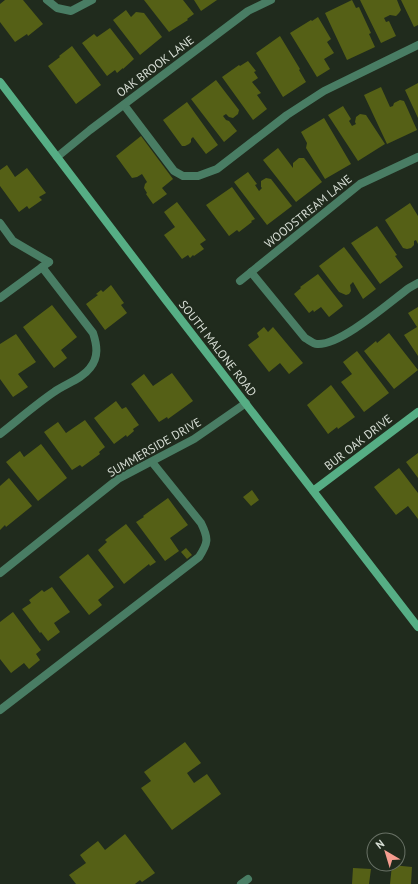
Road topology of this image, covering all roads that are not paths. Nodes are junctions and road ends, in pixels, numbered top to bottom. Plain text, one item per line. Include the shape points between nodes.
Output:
1 (47, 0) edge
2 (92, 0) edge
3 (271, 0) edge
4 (418, 45) edge
5 (0, 82) edge
6 (124, 105) junction
7 (57, 157) junction
8 (418, 157) edge
9 (0, 224) edge
10 (45, 264) junction
11 (251, 272) junction
12 (240, 281) dead end
13 (418, 283) edge
14 (0, 298) edge
15 (246, 403) junction
16 (418, 412) edge
17 (0, 434) edge
18 (152, 462) junction
19 (313, 491) junction
20 (0, 573) edge
21 (418, 627) edge
22 (0, 710) edge

1 - 2 street via 57,8 71,11
3 - 6 street, OAK BROOK LANE via 248,11
4 - 6 street via 324,91 287,115 217,169 198,176 183,176 174,171
5 - 7 street, SOUTH MALONE ROAD
6 - 7 street, OAK BROOK LANE
7 - 15 street, SOUTH MALONE ROAD
8 - 11 street, WOODSTREAM LANE via 360,184
9 - 10 street via 13,241
10 - 14 street
10 - 17 street via 93,333 97,351 95,360 84,374 54,392
11 - 12 street, WOODSTREAM LANE
11 - 13 street via 305,338 316,344 346,336
15 - 18 street, SUMMERSIDE DRIVE via 194,439
15 - 19 street, SOUTH MALONE ROAD
16 - 19 street, BUR OAK DRIVE
18 - 20 street, SUMMERSIDE DRIVE via 118,479
18 - 22 street via 201,523 206,533 207,544 199,557
19 - 21 street, SOUTH MALONE ROAD

